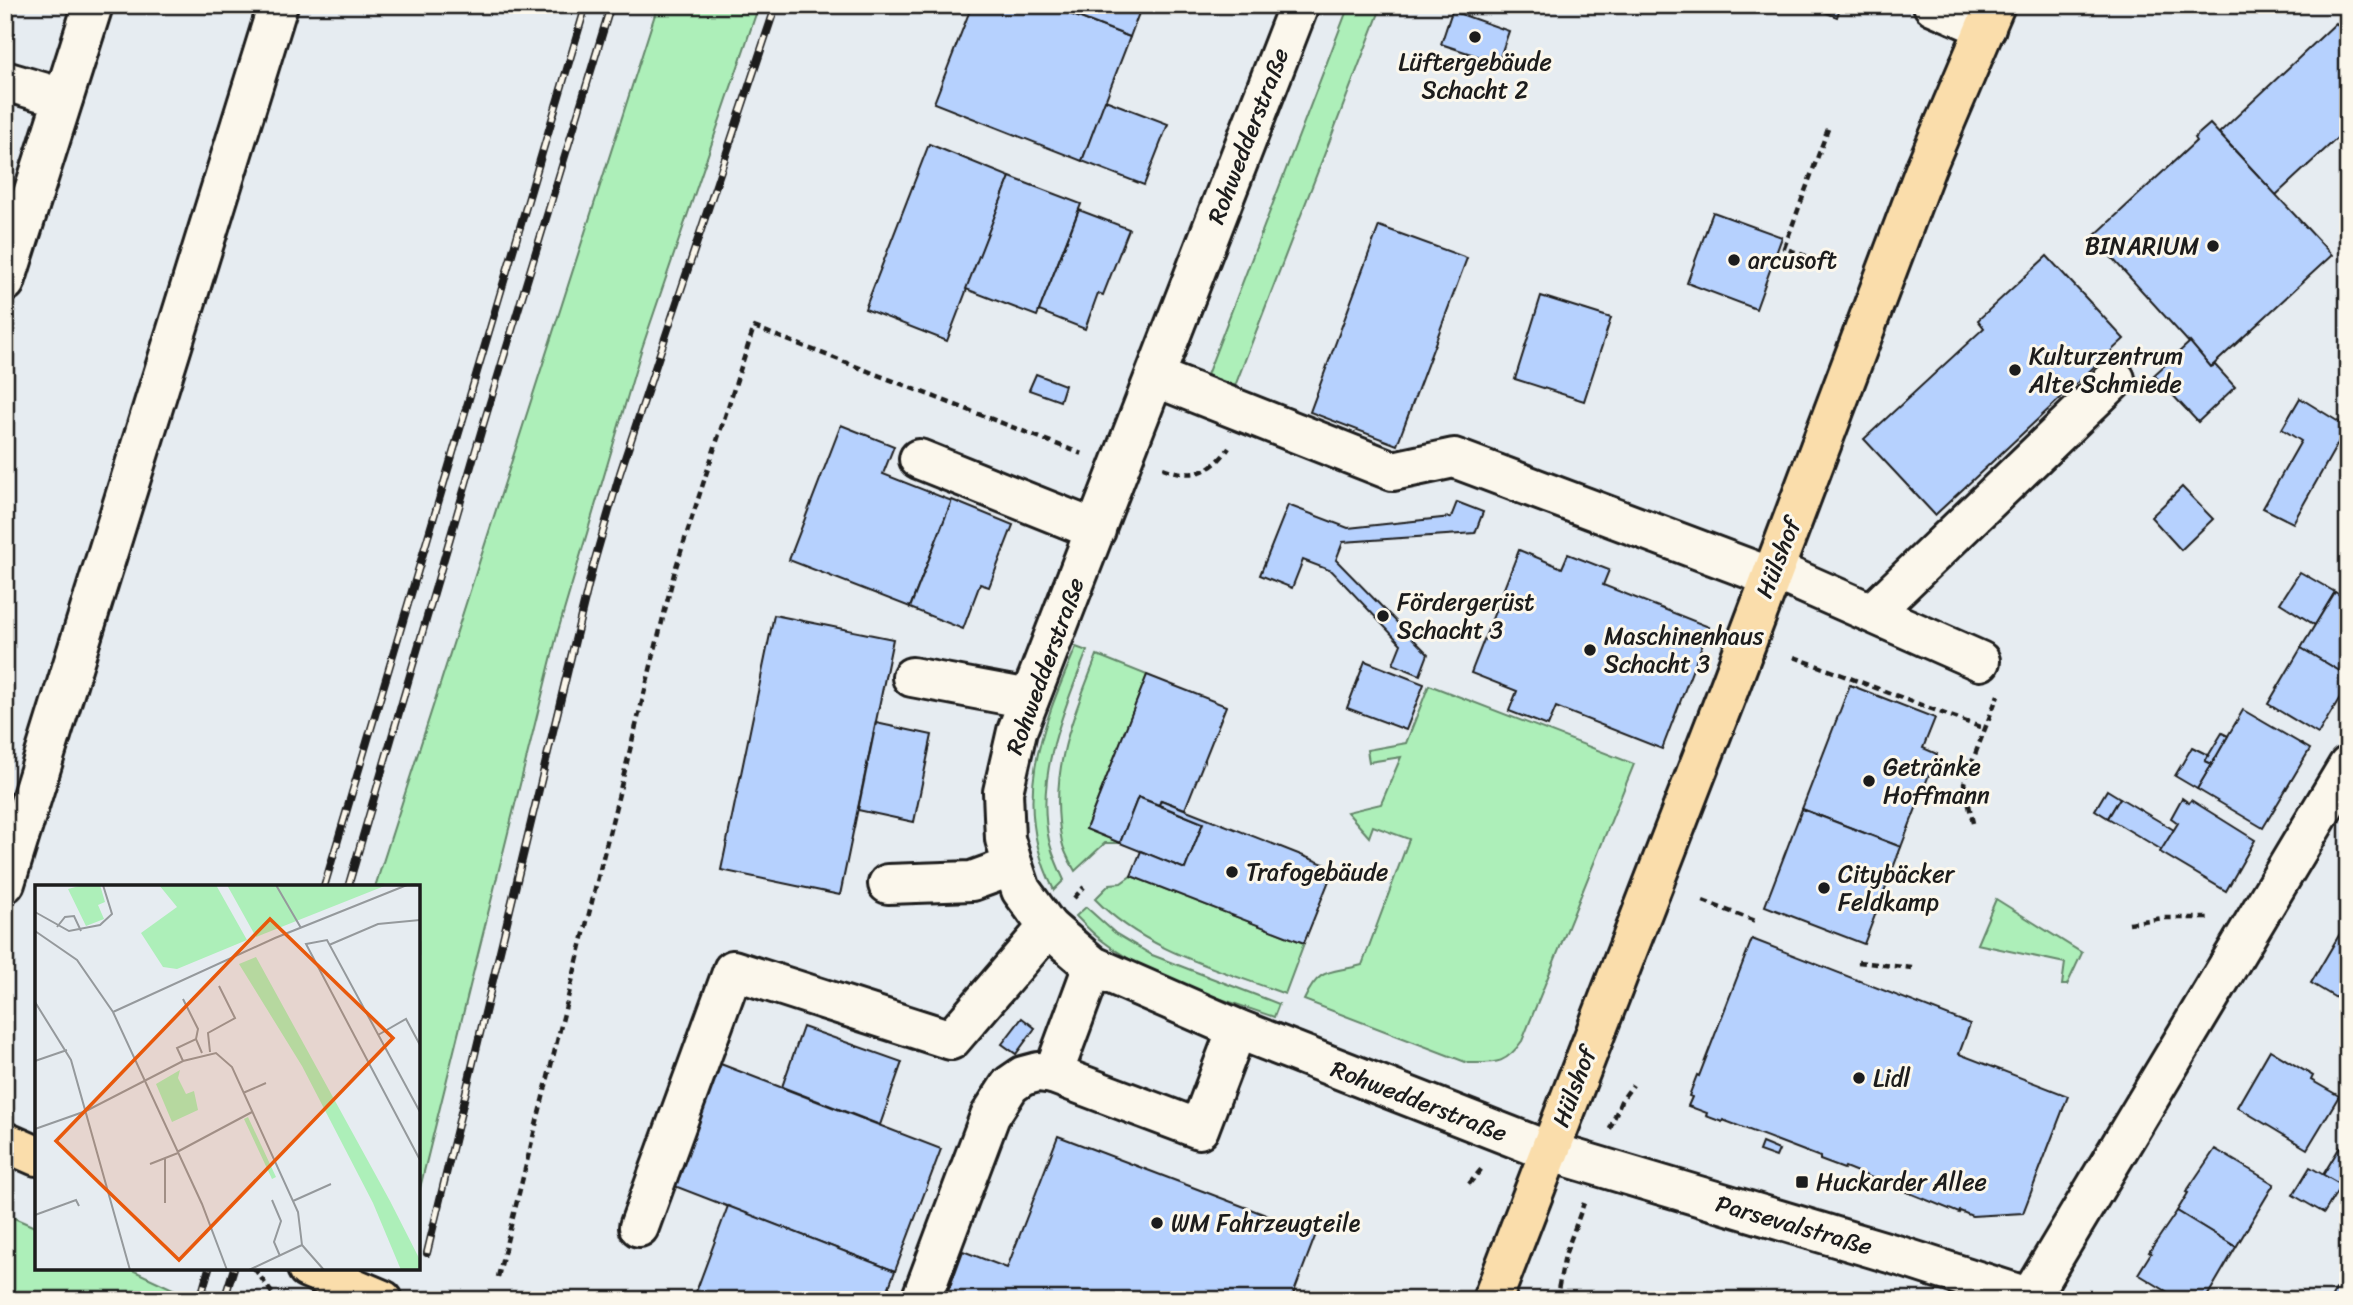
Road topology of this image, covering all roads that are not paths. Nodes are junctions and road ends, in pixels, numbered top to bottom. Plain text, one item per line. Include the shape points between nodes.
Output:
1 (93, 5) edge
2 (278, 5) edge
3 (1299, 5) edge
4 (1933, 5) edge
5 (1991, 16) edge
6 (5, 81) edge
7 (64, 98) junction
8 (5, 282) edge
9 (1155, 377) junction
10 (2115, 379) dead end
11 (919, 459) dead end
12 (1096, 530) junction
13 (1772, 574) junction
14 (1873, 612) junction
15 (1980, 662) road end
16 (912, 677) dead end
17 (1029, 699) junction
18 (2348, 766) edge
19 (1013, 866) junction
20 (5, 883) edge
21 (888, 884) dead end
22 (1048, 927) junction
23 (1093, 966) junction
24 (1237, 1029) junction
25 (1053, 1074) junction
26 (5, 1142) edge
27 (1551, 1152) junction
28 (35, 1155) edge
29 (639, 1227) dead end
30 (312, 1270) edge
31 (2032, 1298) edge
32 (383, 1300) edge
33 (920, 1300) edge
34 (1492, 1300) edge

1 - 7 street
2 - 20 street
3 - 9 street, Rohwedderstraße
4 - 5 street
5 - 13 main road, Hülshof via 1926,167
6 - 7 street
7 - 8 street
9 - 12 street, Rohwedderstraße
9 - 13 street via 1393,471 1454,458
10 - 14 street
11 - 12 street
12 - 17 street, Rohwedderstraße
13 - 14 street
13 - 27 main road, Hülshof
14 - 15 street
16 - 17 street
17 - 19 street, Rohwedderstraße via 1003,792 1004,839
18 - 31 street
19 - 21 street via 972,881
19 - 22 street, Rohwedderstraße via 1021,890
22 - 23 street, Rohwedderstraße
22 - 29 street via 951,1040 733,970
23 - 24 street, Rohwedderstraße
23 - 25 street
24 - 25 street via 1199,1129
24 - 27 street, Rohwedderstraße
25 - 33 street via 1023,1076 1010,1086 990,1116
26 - 28 main road
27 - 31 street, Parsevalstraße
27 - 34 main road, Hülshof
30 - 32 main road

